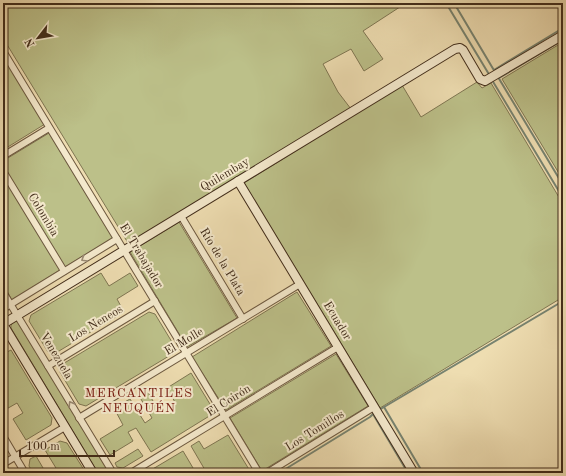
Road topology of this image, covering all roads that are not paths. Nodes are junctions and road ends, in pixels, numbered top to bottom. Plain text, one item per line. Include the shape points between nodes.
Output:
1 (563, 35) edge
2 (3, 51) edge
3 (50, 128) junction
4 (3, 156) edge
5 (3, 171) edge
6 (238, 181) junction
7 (181, 216) junction
8 (117, 239) junction
9 (125, 251) junction
10 (64, 271) junction
11 (300, 284) junction
12 (3, 292) edge
13 (155, 301) junction
14 (10, 304) junction
15 (3, 309) edge
16 (18, 316) junction
17 (243, 319) junction
18 (3, 324) edge
19 (338, 347) junction
20 (187, 354) junction
21 (48, 366) junction
22 (374, 407) junction
23 (225, 416) junction
24 (79, 418) junction
25 (65, 426) junction
26 (3, 436) edge
27 (16, 457) junction
28 (3, 464) edge
29 (25, 473) edge
30 (94, 473) edge
31 (113, 473) edge
32 (131, 473) edge
33 (259, 473) edge
34 (267, 473) edge
35 (414, 473) edge

1 - 6 street, Quilembay via 484,81 480,79 464,51 460,48 455,49
2 - 3 street, El Trabajador
3 - 4 street
3 - 8 street, El Trabajador
5 - 10 street, Colombia
6 - 7 street, Quilembay
6 - 11 street, Ecuador
7 - 9 street, Quilembay
7 - 17 street, Río de la Plata
8 - 9 street, El Trabajador
8 -> 10 street
9 - 13 street, El Trabajador
9 - 16 street, Quilembay
10 - 14 street
11 - 17 street, El Molle
11 - 19 street, Ecuador
12 - 14 street, Venezuela
13 - 20 street, El Trabajador
13 - 21 street, Los Neneos
14 - 15 street
14 - 16 street, Venezuela
16 - 18 street, Quilembay
16 - 21 street, Venezuela
17 - 20 street, El Molle
18 - 25 street
19 - 22 street, Ecuador
19 - 23 street, El Coirón
20 - 23 street, El Trabajador
20 - 24 street, El Molle
24 -> 21 street, Venezuela
22 - 34 street, Los Tomillos
22 - 35 street, Ecuador
23 - 32 street, El Coirón
23 - 33 street, El Trabajador
24 - 31 street, Venezuela
25 - 27 street
25 - 30 street
26 - 27 street
27 - 28 street
27 - 29 street

